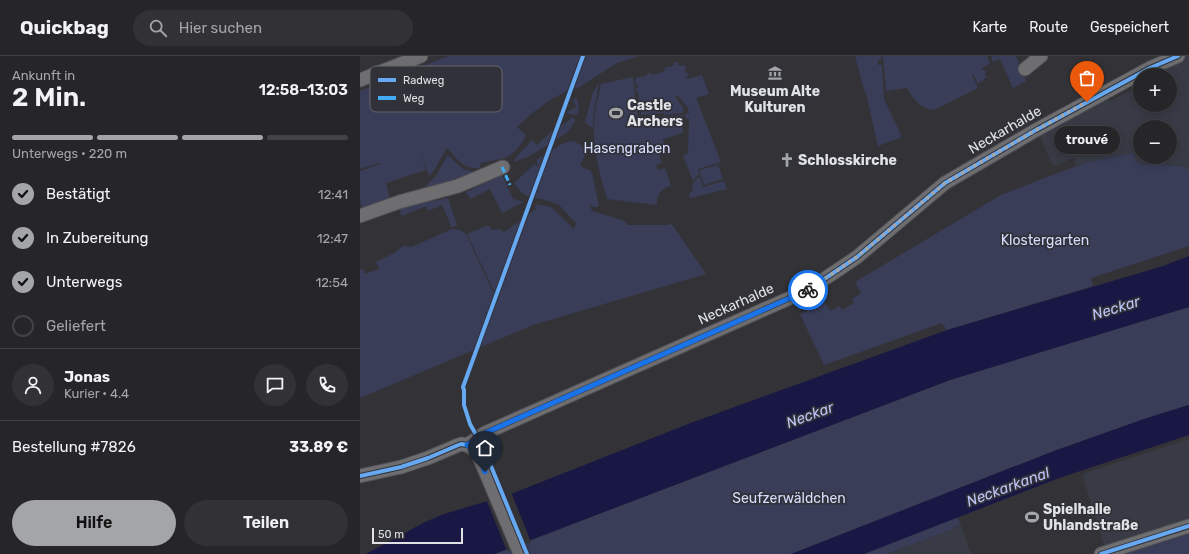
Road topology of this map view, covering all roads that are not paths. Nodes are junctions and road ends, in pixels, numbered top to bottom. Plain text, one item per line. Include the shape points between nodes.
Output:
1 (422, 56) edge
2 (1041, 56) edge
3 (1178, 56) edge
4 (396, 66) edge
5 (1025, 69) dead end
6 (370, 76) edge
7 (360, 80) edge
8 (503, 167) dead end
9 (360, 216) edge
10 (472, 449) junction
11 (360, 476) edge
12 (1189, 526) edge
13 (520, 554) edge
14 (1101, 554) edge

1 - 4 street
2 - 5 street
3 - 10 street, Neckarhalde via 1150,68 1036,130 945,183 857,257 808,290 485,433
6 - 7 street
8 - 9 street via 458,186
10 - 11 street, Neckarhalde via 461,444 401,467
10 - 13 street
12 - 14 street

